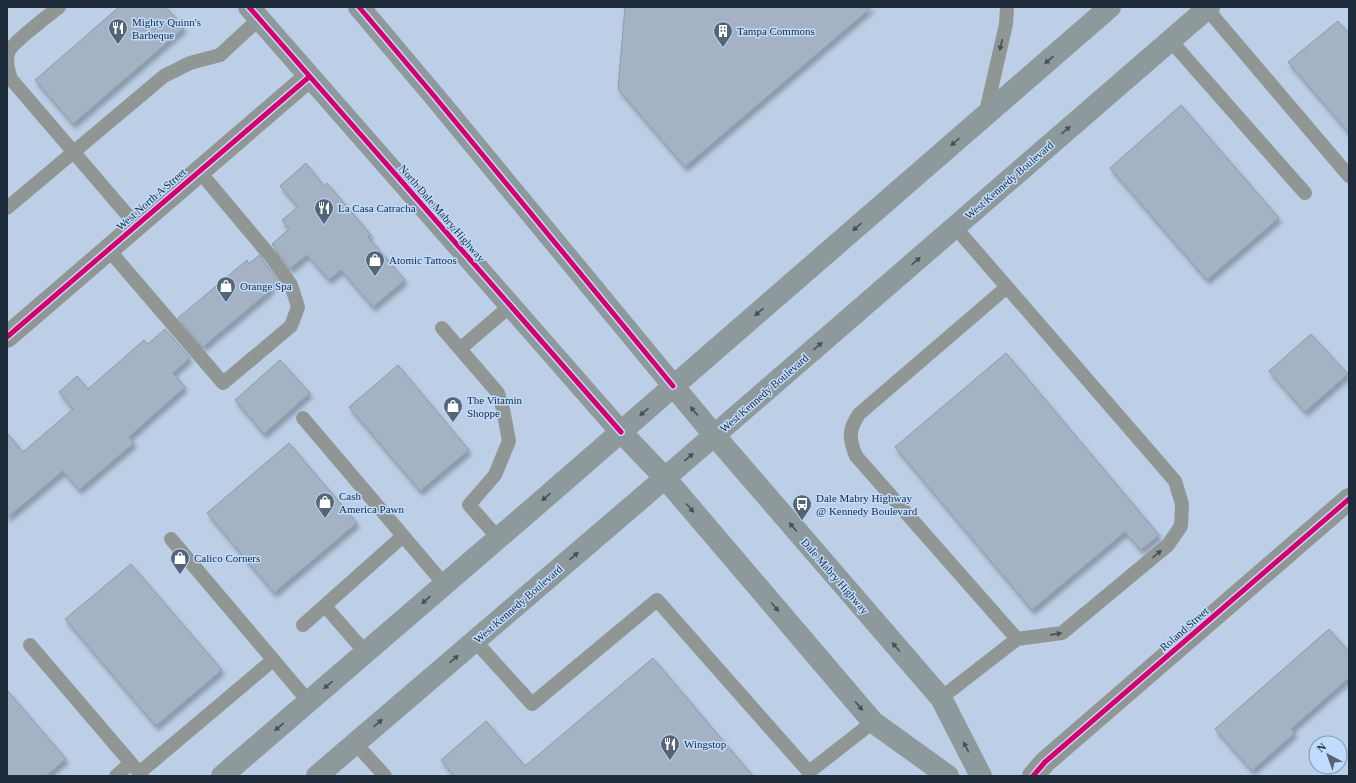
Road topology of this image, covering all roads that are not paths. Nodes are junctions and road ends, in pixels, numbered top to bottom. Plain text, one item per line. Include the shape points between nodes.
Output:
1 (59, 7) edge
2 (359, 7) edge
3 (1007, 7) edge
4 (1110, 7) edge
5 (1200, 11) edge
6 (254, 13) edge
7 (1170, 40) junction
8 (308, 77) junction
9 (9, 81) edge
10 (985, 116) junction
11 (74, 152) junction
12 (199, 171) junction
13 (1349, 176) edge
14 (1305, 193) dead end
15 (7, 208) edge
16 (136, 225) junction
17 (955, 227) junction
18 (108, 249) junction
19 (1007, 287) junction
20 (510, 306) junction
21 (442, 328) dead end
22 (7, 337) edge
23 (460, 349) junction
24 (673, 386) junction
25 (303, 418) dead end
26 (621, 432) junction
27 (714, 435) junction
28 (665, 478) junction
29 (1349, 499) edge
30 (403, 536) junction
31 (498, 538) junction
32 (171, 539) dead end
33 (444, 584) junction
34 (325, 606) junction
35 (303, 625) dead end
36 (1017, 639) junction
37 (475, 640) junction
38 (30, 646) dead end
39 (365, 652) junction
40 (273, 660) junction
41 (941, 698) junction
42 (309, 702) junction
43 (873, 722) junction
44 (355, 743) junction
45 (137, 771) edge
46 (116, 776) edge
47 (222, 776) edge
48 (317, 776) edge
49 (385, 776) edge
50 (948, 776) edge
51 (981, 776) edge
52 (1033, 776) edge

1 - 9 lane via 9,51
2 - 24 main road
3 -> 10 lane via 1006,24
4 -> 10 main road
5 - 7 main road, West Kennedy Boulevard
5 - 13 lane
6 - 8 main road, North Dale Mabry Highway
6 - 11 lane via 220,55 190,63 164,76
7 - 14 lane
17 -> 7 main road, West Kennedy Boulevard
8 - 12 street, West North A Street
8 - 20 main road, North Dale Mabry Highway
9 - 11 lane
10 -> 24 main road
11 - 15 lane
11 - 16 lane
12 - 16 street, West North A Street
12 - 18 lane via 292,285 298,307 291,326 223,383
16 - 18 street, West North A Street
17 - 19 lane
27 -> 17 main road, West Kennedy Boulevard
18 - 22 street, West North A Street
19 - 36 lane via 859,414 850,433 856,456
36 -> 19 lane via 1062,633 1168,545 1181,526 1182,504 1175,480
20 - 23 lane
20 - 26 main road, North Dale Mabry Highway
21 - 23 lane
23 - 31 lane via 498,393 503,409 509,441 496,475 469,505
24 -> 26 main road
27 -> 24 main road, Dale Mabry Highway
25 - 30 lane
26 - 28 main road
26 -> 31 main road
28 -> 27 main road, West Kennedy Boulevard
41 -> 27 main road, Dale Mabry Highway
37 -> 28 main road, West Kennedy Boulevard
28 -> 43 main road
29 - 52 street, Roland Street via 1045,762
30 - 33 lane
30 - 34 lane
31 - 33 main road
32 - 40 lane
33 -> 39 main road
34 - 35 lane
34 - 39 lane
36 - 41 lane
37 - 43 lane via 532,704 657,600 809,772
44 -> 37 main road, West Kennedy Boulevard
38 - 45 lane
39 -> 42 main road
40 - 42 lane
40 - 45 lane
51 -> 41 main road, Dale Mabry Highway
42 -> 47 main road
43 - 50 main road
44 - 48 main road, West Kennedy Boulevard
44 - 49 lane
45 - 46 lane

